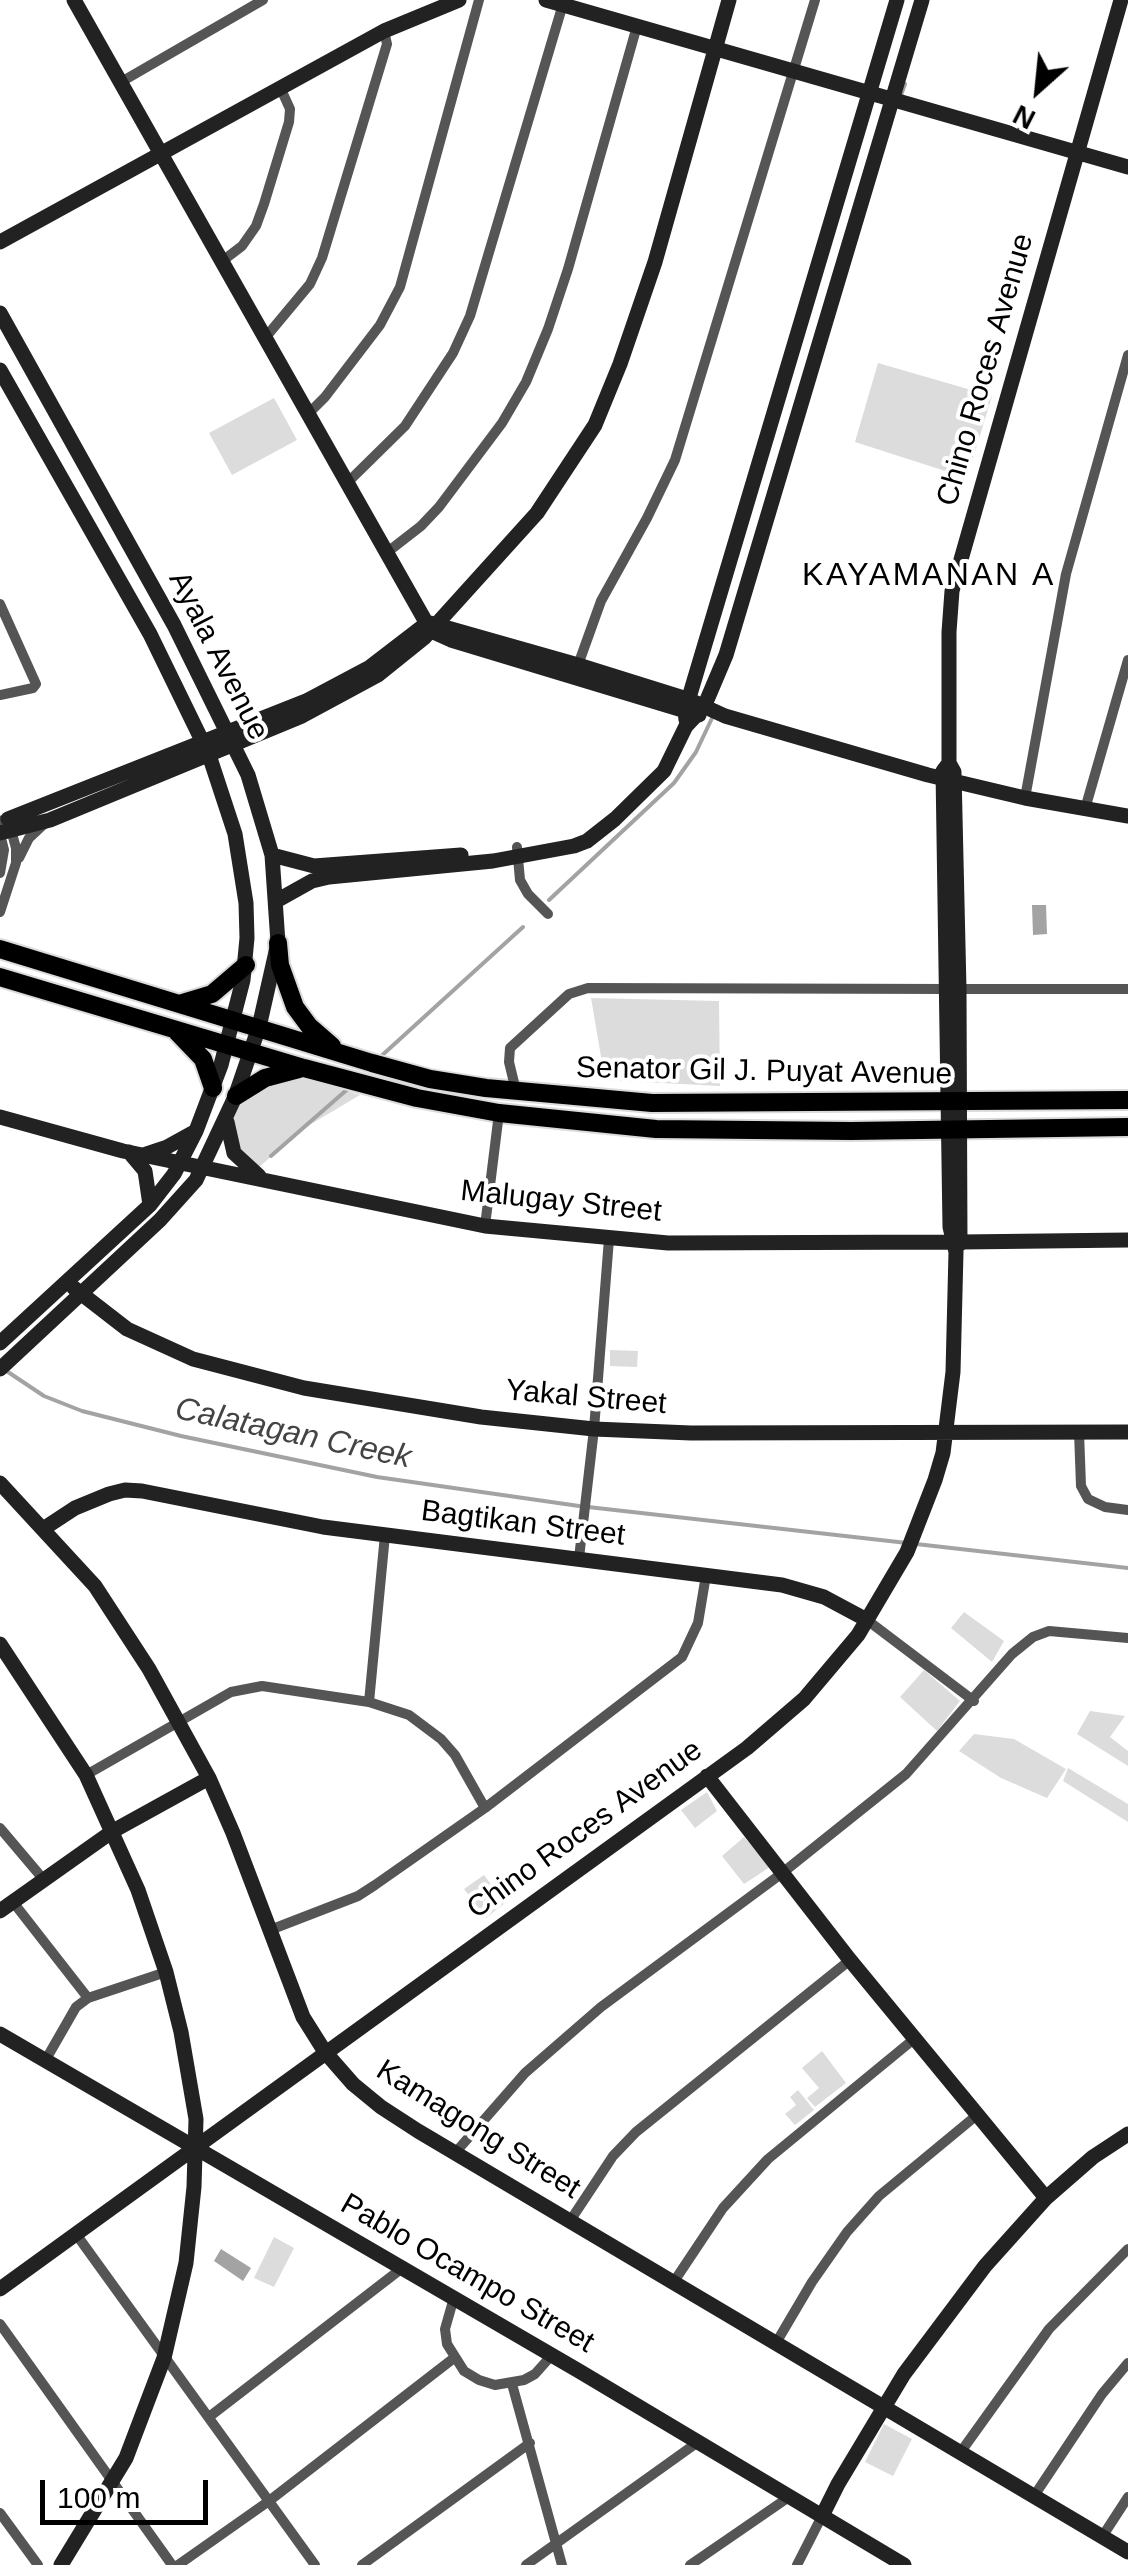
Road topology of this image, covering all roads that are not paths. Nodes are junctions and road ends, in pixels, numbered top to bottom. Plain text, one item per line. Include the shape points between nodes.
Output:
1 (263, 0) edge
2 (459, 0) edge
3 (479, 0) edge
4 (546, 0) edge
5 (729, 0) edge
6 (814, 0) edge
7 (897, 0) edge
8 (922, 0) edge
9 (1121, 0) edge
10 (78, 1) edge
11 (564, 2) edge
12 (637, 26) junction
13 (384, 30) junction
14 (715, 48) junction
15 (794, 71) junction
16 (121, 82) junction
17 (280, 87) junction
18 (868, 93) junction
19 (892, 100) junction
20 (1078, 152) junction
21 (160, 155) junction
22 (1128, 166) edge
23 (0, 242) edge
24 (221, 262) junction
25 (0, 313) edge
26 (265, 338) junction
27 (1128, 354) edge
28 (0, 370) edge
29 (308, 414) junction
30 (346, 484) junction
31 (385, 554) junction
32 (0, 604) edge
33 (431, 626) junction
34 (1128, 660) edge
35 (578, 665) junction
36 (0, 695) edge
37 (693, 712) junction
38 (231, 739) junction
39 (206, 749) junction
40 (948, 780) junction
41 (1026, 798) junction
42 (1085, 810) junction
43 (1128, 816) edge
44 (50, 820) junction
45 (4, 828) edge
46 (517, 852) junction
47 (272, 856) junction
48 (494, 861) junction
49 (16, 864) junction
50 (0, 873) edge
51 (520, 880) junction
52 (278, 900) junction
53 (0, 912) edge
54 (548, 914) dead end
55 (278, 943) junction
56 (0, 949) edge
57 (246, 965) junction
58 (0, 977) edge
59 (954, 989) junction
60 (1128, 990) edge
61 (182, 1003) junction
62 (234, 1019) junction
63 (259, 1027) junction
64 (173, 1028) junction
65 (226, 1046) junction
66 (250, 1052) junction
67 (345, 1055) junction
68 (304, 1068) junction
69 (213, 1088) junction
70 (516, 1091) junction
71 (236, 1096) junction
72 (1128, 1100) edge
73 (955, 1103) junction
74 (500, 1113) junction
75 (0, 1117) edge
76 (227, 1118) junction
77 (1128, 1126) edge
78 (956, 1129) junction
79 (196, 1131) junction
80 (137, 1154) junction
81 (180, 1162) junction
82 (204, 1167) junction
83 (267, 1181) junction
84 (150, 1205) junction
85 (485, 1226) junction
86 (609, 1239) junction
87 (1128, 1240) edge
88 (956, 1245) junction
89 (68, 1282) junction
90 (82, 1294) junction
91 (0, 1343) edge
92 (0, 1368) edge
93 (594, 1428) junction
94 (1079, 1432) junction
95 (1128, 1432) edge
96 (944, 1434) junction
97 (0, 1483) edge
98 (1128, 1510) edge
99 (43, 1529) junction
100 (386, 1534) junction
101 (579, 1558) junction
102 (706, 1574) junction
103 (867, 1620) junction
104 (1128, 1638) edge
105 (0, 1644) edge
106 (974, 1700) junction
107 (370, 1702) junction
108 (179, 1721) junction
109 (86, 1775) junction
110 (706, 1776) junction
111 (209, 1778) junction
112 (485, 1808) junction
113 (0, 1828) edge
114 (113, 1832) junction
115 (781, 1874) junction
116 (44, 1880) junction
117 (6, 1907) edge
118 (270, 1930) junction
119 (850, 1960) junction
120 (166, 1972) junction
121 (88, 1998) junction
122 (0, 2034) edge
123 (914, 2039) junction
124 (326, 2052) junction
125 (45, 2061) junction
126 (976, 2115) junction
127 (1128, 2134) edge
128 (195, 2148) junction
129 (454, 2153) junction
130 (1046, 2198) junction
131 (570, 2221) junction
132 (76, 2234) junction
133 (1128, 2249) edge
134 (400, 2269) junction
135 (673, 2283) junction
136 (0, 2289) edge
137 (453, 2300) junction
138 (0, 2324) edge
139 (776, 2342) junction
140 (550, 2356) junction
141 (164, 2358) junction
142 (454, 2358) junction
143 (1128, 2363) edge
144 (512, 2384) junction
145 (883, 2408) junction
146 (209, 2417) junction
147 (698, 2442) junction
148 (530, 2443) junction
149 (960, 2453) junction
150 (113, 2484) junction
151 (789, 2496) junction
152 (1034, 2496) junction
153 (1128, 2497) edge
154 (268, 2501) junction
155 (0, 2513) edge
156 (822, 2516) junction
157 (1102, 2537) junction
158 (556, 2544) junction
159 (1128, 2552) edge
160 (38, 2565) edge
161 (61, 2565) edge
162 (175, 2565) edge
163 (315, 2565) edge
164 (362, 2565) edge
165 (526, 2565) edge
166 (562, 2565) edge
167 (690, 2565) edge
168 (797, 2565) edge
169 (904, 2565) edge

1 - 16 street
2 - 13 street
3 - 29 street via 400,287 380,325
4 - 11 street
5 - 14 street
6 - 15 street
7 - 18 street
8 - 19 street
9 - 20 street, Chino Roces Avenue
10 - 16 street
11 - 12 street
11 - 30 street via 470,316 405,426
12 - 14 street
12 - 31 street via 563,284 526,382 450,494
13 - 17 street
13 - 26 street via 387,44 322,258 310,284
14 - 15 street
14 - 33 street via 654,262 595,425 537,512
15 - 18 street
15 - 35 street via 675,460 601,601
16 - 21 street
17 - 21 street
17 - 24 street via 289,122 264,204 242,246
18 - 19 street
18 - 37 street
19 - 20 street
19 - 37 street via 726,655
20 - 22 street
20 - 40 street, Chino Roces Avenue via 952,590 949,763 942,771
21 - 23 street
21 - 24 street
24 - 26 street
25 - 38 street, Ayala Avenue
26 - 29 street
27 - 41 street via 1066,574
28 - 39 street, Ayala Avenue via 150,634
29 - 30 street
30 - 31 street
31 - 33 street
32 - 36 street via 36,684
33 - 35 street
33 - 37 street via 450,640
33 - 38 street via 415,647 340,698
34 - 42 street
35 - 37 street
37 - 40 street
37 - 46 street via 664,770 604,828
38 - 39 street
38 - 47 street, Ayala Avenue
39 - 44 street
39 - 45 street
39 - 57 street, Ayala Avenue via 243,874
40 - 41 street
40 - 59 street, Chino Roces Avenue
41 - 42 street
42 - 43 street
44 - 45 street
44 - 49 street via 29,838
45 - 49 street
45 - 50 street
46 - 47 street via 314,866
46 - 48 street
46 - 51 street
47 - 52 street, Ayala Avenue
48 - 51 street
48 - 52 street via 328,878
49 - 53 street
51 - 54 street
52 - 55 street, Ayala Avenue
55 - 63 street, Ayala Avenue
55 - 67 main road via 295,1007
56 - 61 main road, Senator Gil J. Puyat Avenue
57 - 61 main road via 212,994
57 - 62 street, Ayala Avenue
58 - 64 main road, Senator Gil J. Puyat Avenue
59 - 60 street
59 - 70 street via 588,988 569,994 510,1048
59 - 73 street, Chino Roces Avenue
61 - 62 main road, Senator Gil J. Puyat Avenue
62 - 63 main road, Senator Gil J. Puyat Avenue
62 - 65 street, Ayala Avenue
63 - 66 street, Ayala Avenue
63 - 67 main road, Senator Gil J. Puyat Avenue
64 - 65 main road, Senator Gil J. Puyat Avenue
64 - 69 main road via 203,1059
65 - 66 main road, Senator Gil J. Puyat Avenue
65 - 69 street, Ayala Avenue
66 - 68 main road, Senator Gil J. Puyat Avenue
66 - 71 street, Ayala Avenue
67 - 70 main road, Senator Gil J. Puyat Avenue via 430,1079
68 - 71 main road via 264,1078
68 - 74 main road, Senator Gil J. Puyat Avenue
69 - 79 street, Ayala Avenue
70 - 73 main road, Senator Gil J. Puyat Avenue via 652,1103
71 - 76 street, Ayala Avenue
72 - 73 main road, Senator Gil J. Puyat Avenue
73 - 78 street, Chino Roces Avenue
74 - 78 main road, Senator Gil J. Puyat Avenue via 656,1130
74 - 85 street
75 - 80 street, Malugay Street
76 - 82 street, Ayala Avenue
76 - 83 street via 234,1154
77 - 78 main road, Senator Gil J. Puyat Avenue
78 - 88 street, Chino Roces Avenue
79 - 80 street
79 - 81 street, Ayala Avenue
80 - 81 street, Malugay Street
80 - 84 street
81 - 82 street, Malugay Street
81 - 84 street, Ayala Avenue
82 - 83 street, Malugay Street
82 - 90 street, Ayala Avenue via 182,1198
83 - 85 street, Malugay Street
84 - 89 street, Ayala Avenue
85 - 86 street, Malugay Street
86 - 88 street, Malugay Street
86 - 93 street
87 - 88 street, Malugay Street
88 - 96 street, Chino Roces Avenue via 956,1346
89 - 90 street, Yakal Street
89 - 91 street, Ayala Avenue
90 - 92 street, Ayala Avenue
90 - 93 street, Yakal Street via 149,1340 263,1380 481,1417
93 - 96 street, Yakal Street
93 - 101 street
94 - 95 street, Yakal Street
94 - 96 street, Yakal Street
94 - 98 street via 1081,1486 1088,1499
96 - 103 street, Chino Roces Avenue via 914,1536
97 - 99 street, Kamagong Street
99 - 100 street, Bagtikan Street via 126,1490
99 - 108 street, Kamagong Street via 106,1600
100 - 101 street, Bagtikan Street
100 - 107 street
101 - 102 street, Bagtikan Street
102 - 103 street, Bagtikan Street via 804,1590
102 - 112 street via 698,1624 682,1657
103 - 106 street, Bagtikan Street
103 - 110 street, Chino Roces Avenue via 804,1699
104 - 106 street via 1049,1631 1032,1637
105 - 109 street
106 - 115 street via 906,1774
107 - 108 street via 261,1686 231,1692
107 - 112 street via 409,1715 441,1739
108 - 109 street
108 - 111 street, Kamagong Street
109 - 114 street
110 - 115 street
110 - 124 street, Chino Roces Avenue
111 - 114 street
111 - 118 street, Kamagong Street
112 - 118 street via 358,1896
113 - 116 street
114 - 116 street
114 - 120 street
115 - 119 street
115 - 129 street via 524,2073
116 - 117 street
117 - 121 street
118 - 124 street, Kamagong Street via 298,2004
119 - 123 street
119 - 131 street via 636,2132
120 - 121 street
120 - 128 street via 196,2119
121 - 125 street
122 - 125 street, Pablo Ocampo Street
123 - 126 street
123 - 135 street via 768,2158 723,2208
124 - 128 street, Chino Roces Avenue
124 - 129 street, Kamagong Street via 380,2107
125 - 128 street, Pablo Ocampo Street
126 - 130 street
126 - 139 street via 879,2196 824,2262
127 - 130 street
128 - 132 street, Chino Roces Avenue
128 - 134 street, Pablo Ocampo Street
128 - 141 street via 186,2263
129 - 131 street, Kamagong Street
130 - 145 street via 985,2266
131 - 135 street, Kamagong Street
132 - 136 street, Chino Roces Avenue
132 - 141 street
133 - 149 street via 1049,2329
134 - 137 street, Pablo Ocampo Street
134 - 146 street
135 - 139 street, Kamagong Street
137 - 140 street, Pablo Ocampo Street
137 - 142 street via 446,2328
138 - 150 street
139 - 145 street, Kamagong Street
140 - 144 street via 535,2374
140 - 147 street, Pablo Ocampo Street
141 - 146 street
141 - 150 street
142 - 144 street via 479,2380
142 - 154 street
143 - 152 street
144 - 148 street
145 - 149 street, Kamagong Street
145 - 156 street
146 - 154 street
147 - 151 street, Pablo Ocampo Street
147 - 158 street
148 - 158 street
148 - 164 street
149 - 152 street, Kamagong Street
150 - 161 street
150 - 162 street
151 - 156 street, Pablo Ocampo Street
151 - 167 street
152 - 157 street, Kamagong Street
153 - 157 street
154 - 162 street
154 - 163 street
155 - 160 street
156 - 168 street
156 - 169 street, Pablo Ocampo Street
157 - 159 street, Kamagong Street
158 - 165 street
158 - 166 street

